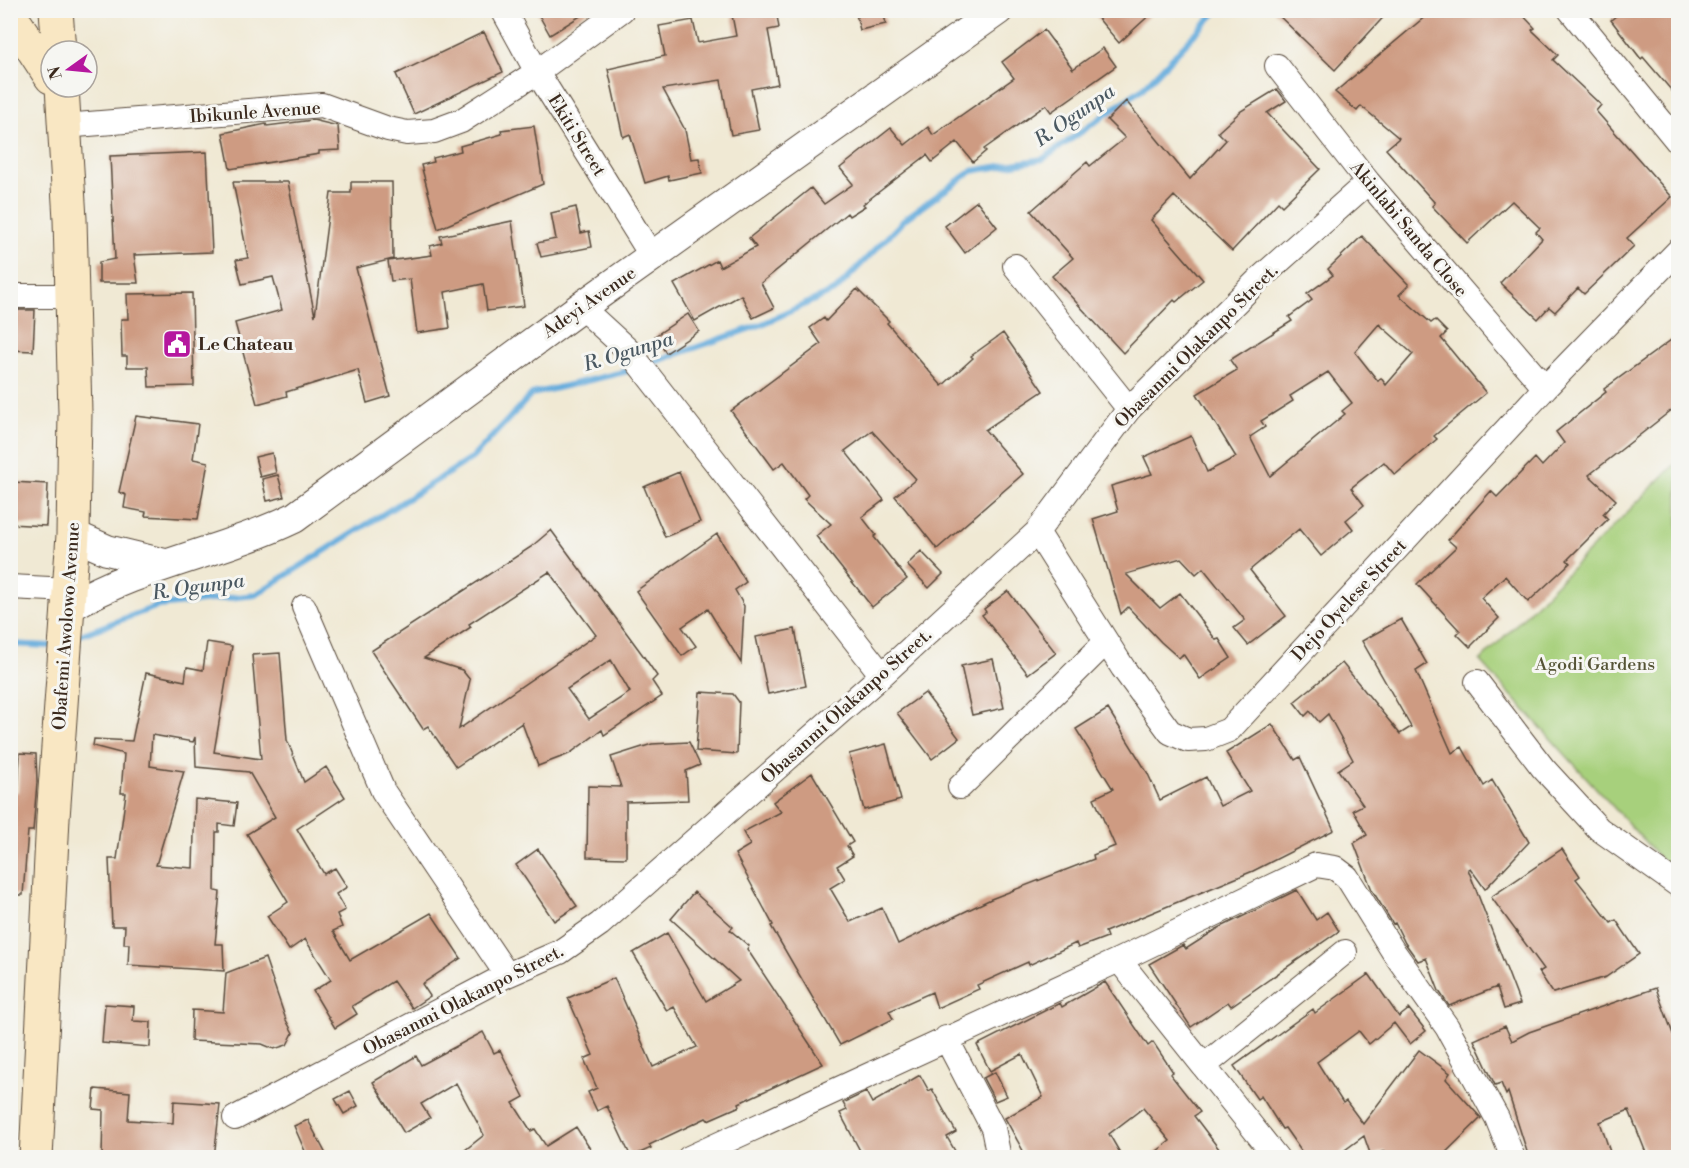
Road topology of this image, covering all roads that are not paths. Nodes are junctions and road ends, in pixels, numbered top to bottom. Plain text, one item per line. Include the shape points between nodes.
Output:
1 (56, 10) edge
2 (503, 10) edge
3 (622, 10) edge
4 (998, 10) edge
5 (1570, 10) edge
6 (10, 22) edge
7 (58, 39) edge
8 (39, 58) edge
9 (1276, 66) dead end
10 (537, 72) junction
11 (60, 99) edge
12 (64, 126) junction
13 (1678, 142) edge
14 (1368, 182) junction
15 (1678, 251) edge
16 (653, 258) junction
17 (1015, 266) dead end
18 (10, 296) edge
19 (72, 296) junction
20 (580, 307) junction
21 (1545, 388) junction
22 (1129, 409) junction
23 (1037, 532) junction
24 (73, 535) junction
25 (165, 564) junction
26 (10, 587) edge
27 (70, 599) junction
28 (304, 608) dead end
29 (1106, 642) junction
30 (882, 675) junction
31 (1478, 682) dead end
32 (960, 787) dead end
33 (1678, 885) edge
34 (1345, 952) dead end
35 (1119, 960) junction
36 (507, 975) junction
37 (946, 1038) junction
38 (1204, 1066) junction
39 (235, 1118) dead end
40 (36, 1158) edge
41 (689, 1158) edge
42 (999, 1158) edge
43 (1277, 1158) edge
44 (1513, 1158) edge

1 - 7 main road
2 - 10 street, Ekiti Street
3 - 10 street, Ibikunle Avenue
4 - 16 street, Adeyi Avenue
5 - 13 street
6 - 8 main road, Obafemi Awolowo Avenue
9 - 14 street, Akinlabi Sanda Close
10 - 12 street, Ibikunle Avenue via 461,121 434,131 407,134 322,105
10 - 16 street, Ekiti Street
11 - 12 main road, Obafemi Awolowo Avenue
12 - 19 main road, Obafemi Awolowo Avenue
14 - 21 street, Akinlabi Sanda Close
14 - 22 street, Obasanmi Olakanpo Street. via 1257,281
15 - 21 street, Dejo Oyelese Street
16 - 20 street, Adeyi Avenue
17 - 22 street
18 - 19 street
19 - 24 main road, Obafemi Awolowo Avenue
20 - 25 street, Adeyi Avenue via 294,518 253,537
20 - 30 street via 629,351
21 - 29 street, Dejo Oyelese Street via 1228,730 1206,739 1188,740 1170,732
22 - 23 street, Obasanmi Olakanpo Street.
23 - 29 street, Dejo Oyelese Street
23 - 30 street, Obasanmi Olakanpo Street.
24 - 25 street via 107,550
24 - 27 main road, Obafemi Awolowo Avenue
25 - 27 street, Adeyi Avenue
26 - 27 street
27 - 40 main road, Obafemi Awolowo Avenue via 53,818
28 - 36 street via 383,791
29 - 32 street
30 - 36 street, Obasanmi Olakanpo Street. via 600,924 560,952
31 - 33 street via 1543,768 1599,829
34 - 38 street
35 - 37 street
35 - 38 street
35 - 44 street via 1316,865 1335,868 1347,877 1447,1027 1497,1118
36 - 39 street, Obasanmi Olakanpo Street.
37 - 41 street
37 - 42 street via 993,1128
38 - 43 street

